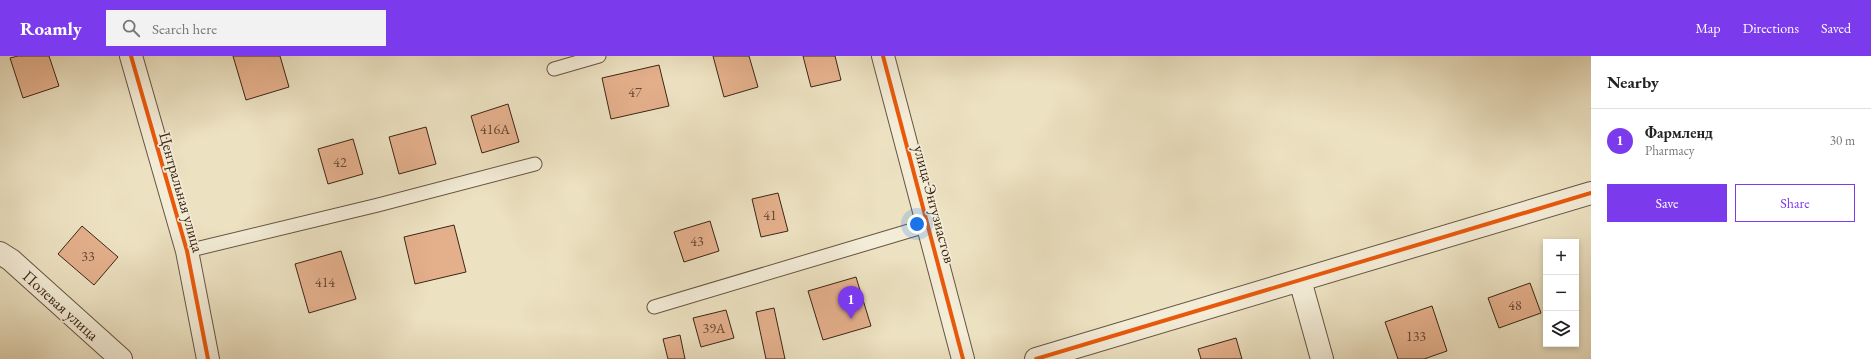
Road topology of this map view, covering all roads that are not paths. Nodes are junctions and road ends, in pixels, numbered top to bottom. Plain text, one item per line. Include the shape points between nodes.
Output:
1 (131, 56) edge
2 (599, 56) edge
3 (883, 56) edge
4 (554, 69) dead end
5 (535, 164) dead end
6 (1591, 193) edge
7 (929, 225) junction
8 (187, 251) junction
9 (0, 253) edge
10 (1300, 280) junction
11 (654, 307) dead end
12 (121, 359) edge
13 (208, 359) edge
14 (963, 359) edge
15 (1036, 359) edge
16 (1322, 359) edge

1 - 8 street, Центральная улица
2 - 4 lane
3 - 7 street, улица Энтузиастов
5 - 8 lane
6 - 10 street
7 - 11 lane
7 - 14 street, улица Энтузиастов
8 - 13 street, Центральная улица
9 - 12 street, Полевая улица
10 - 15 street
10 - 16 street

